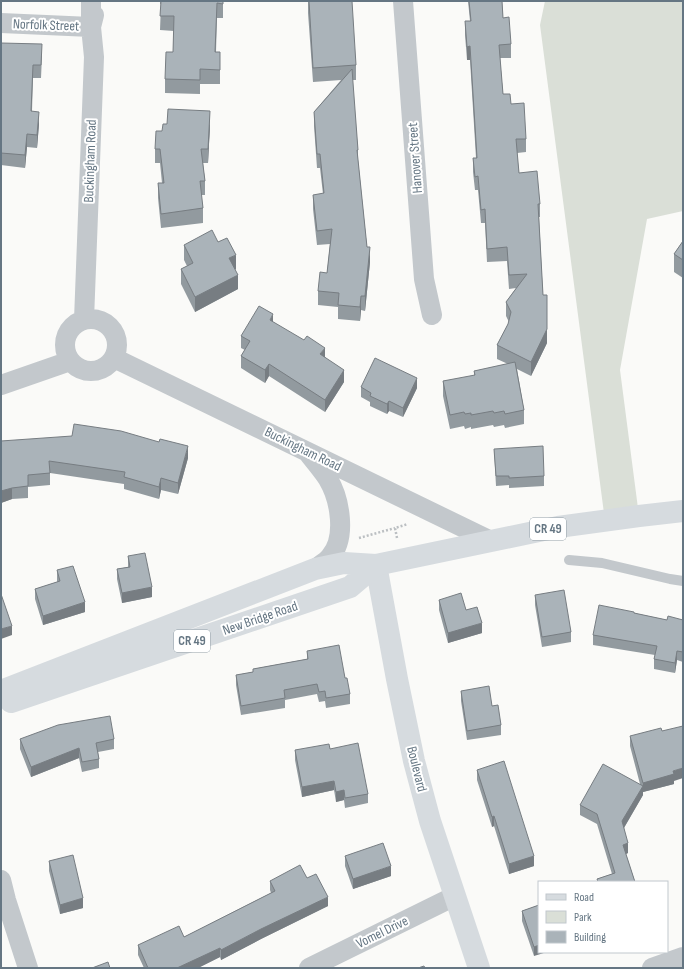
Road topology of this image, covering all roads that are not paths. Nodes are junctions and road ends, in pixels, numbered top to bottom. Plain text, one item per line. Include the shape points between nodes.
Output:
1 (91, 1) edge
2 (97, 1) edge
3 (403, 1) edge
4 (1, 23) edge
5 (91, 27) junction
6 (432, 315) dead end
7 (84, 320) junction
8 (114, 358) junction
9 (70, 361) junction
10 (1, 385) edge
11 (307, 451) junction
12 (683, 511) edge
13 (491, 541) junction
14 (569, 560) dead end
15 (376, 565) junction
16 (315, 569) junction
17 (683, 581) edge
18 (1, 691) edge
19 (1, 705) edge
20 (1, 880) edge
21 (455, 896) junction
22 (683, 957) edge
23 (28, 968) edge
24 (309, 968) edge
25 (479, 968) edge
26 (652, 968) edge

1 - 5 street, Buckingham Road
2 - 5 street
3 - 6 street, Hanover Street via 424,279
4 - 5 street, Norfolk Street
5 - 7 street, Buckingham Road via 94,57
7 - 8 street via 105,323 111,329 116,337 117,346
7 - 9 street via 72,327 65,341 65,350
8 - 9 street via 104,368 87,372
8 - 11 street, Buckingham Road
9 - 10 street
11 - 13 street, Buckingham Road
11 - 16 street via 328,478 338,504 340,522 339,535 330,557
12 - 13 main road, CR 49 via 558,527
13 - 15 main road, New Bridge Road / CR 49
14 - 17 lane via 602,563
15 - 16 main road, New Bridge Road / CR 49 via 344,564
15 - 19 main road, New Bridge Road / CR 49 via 350,587
15 - 21 main road, Boulevard via 414,761 430,821
16 - 18 main road, New Bridge Road / CR 49
20 - 23 street
21 - 24 street, Vomel Drive
21 - 25 main road, Boulevard
22 - 26 street

